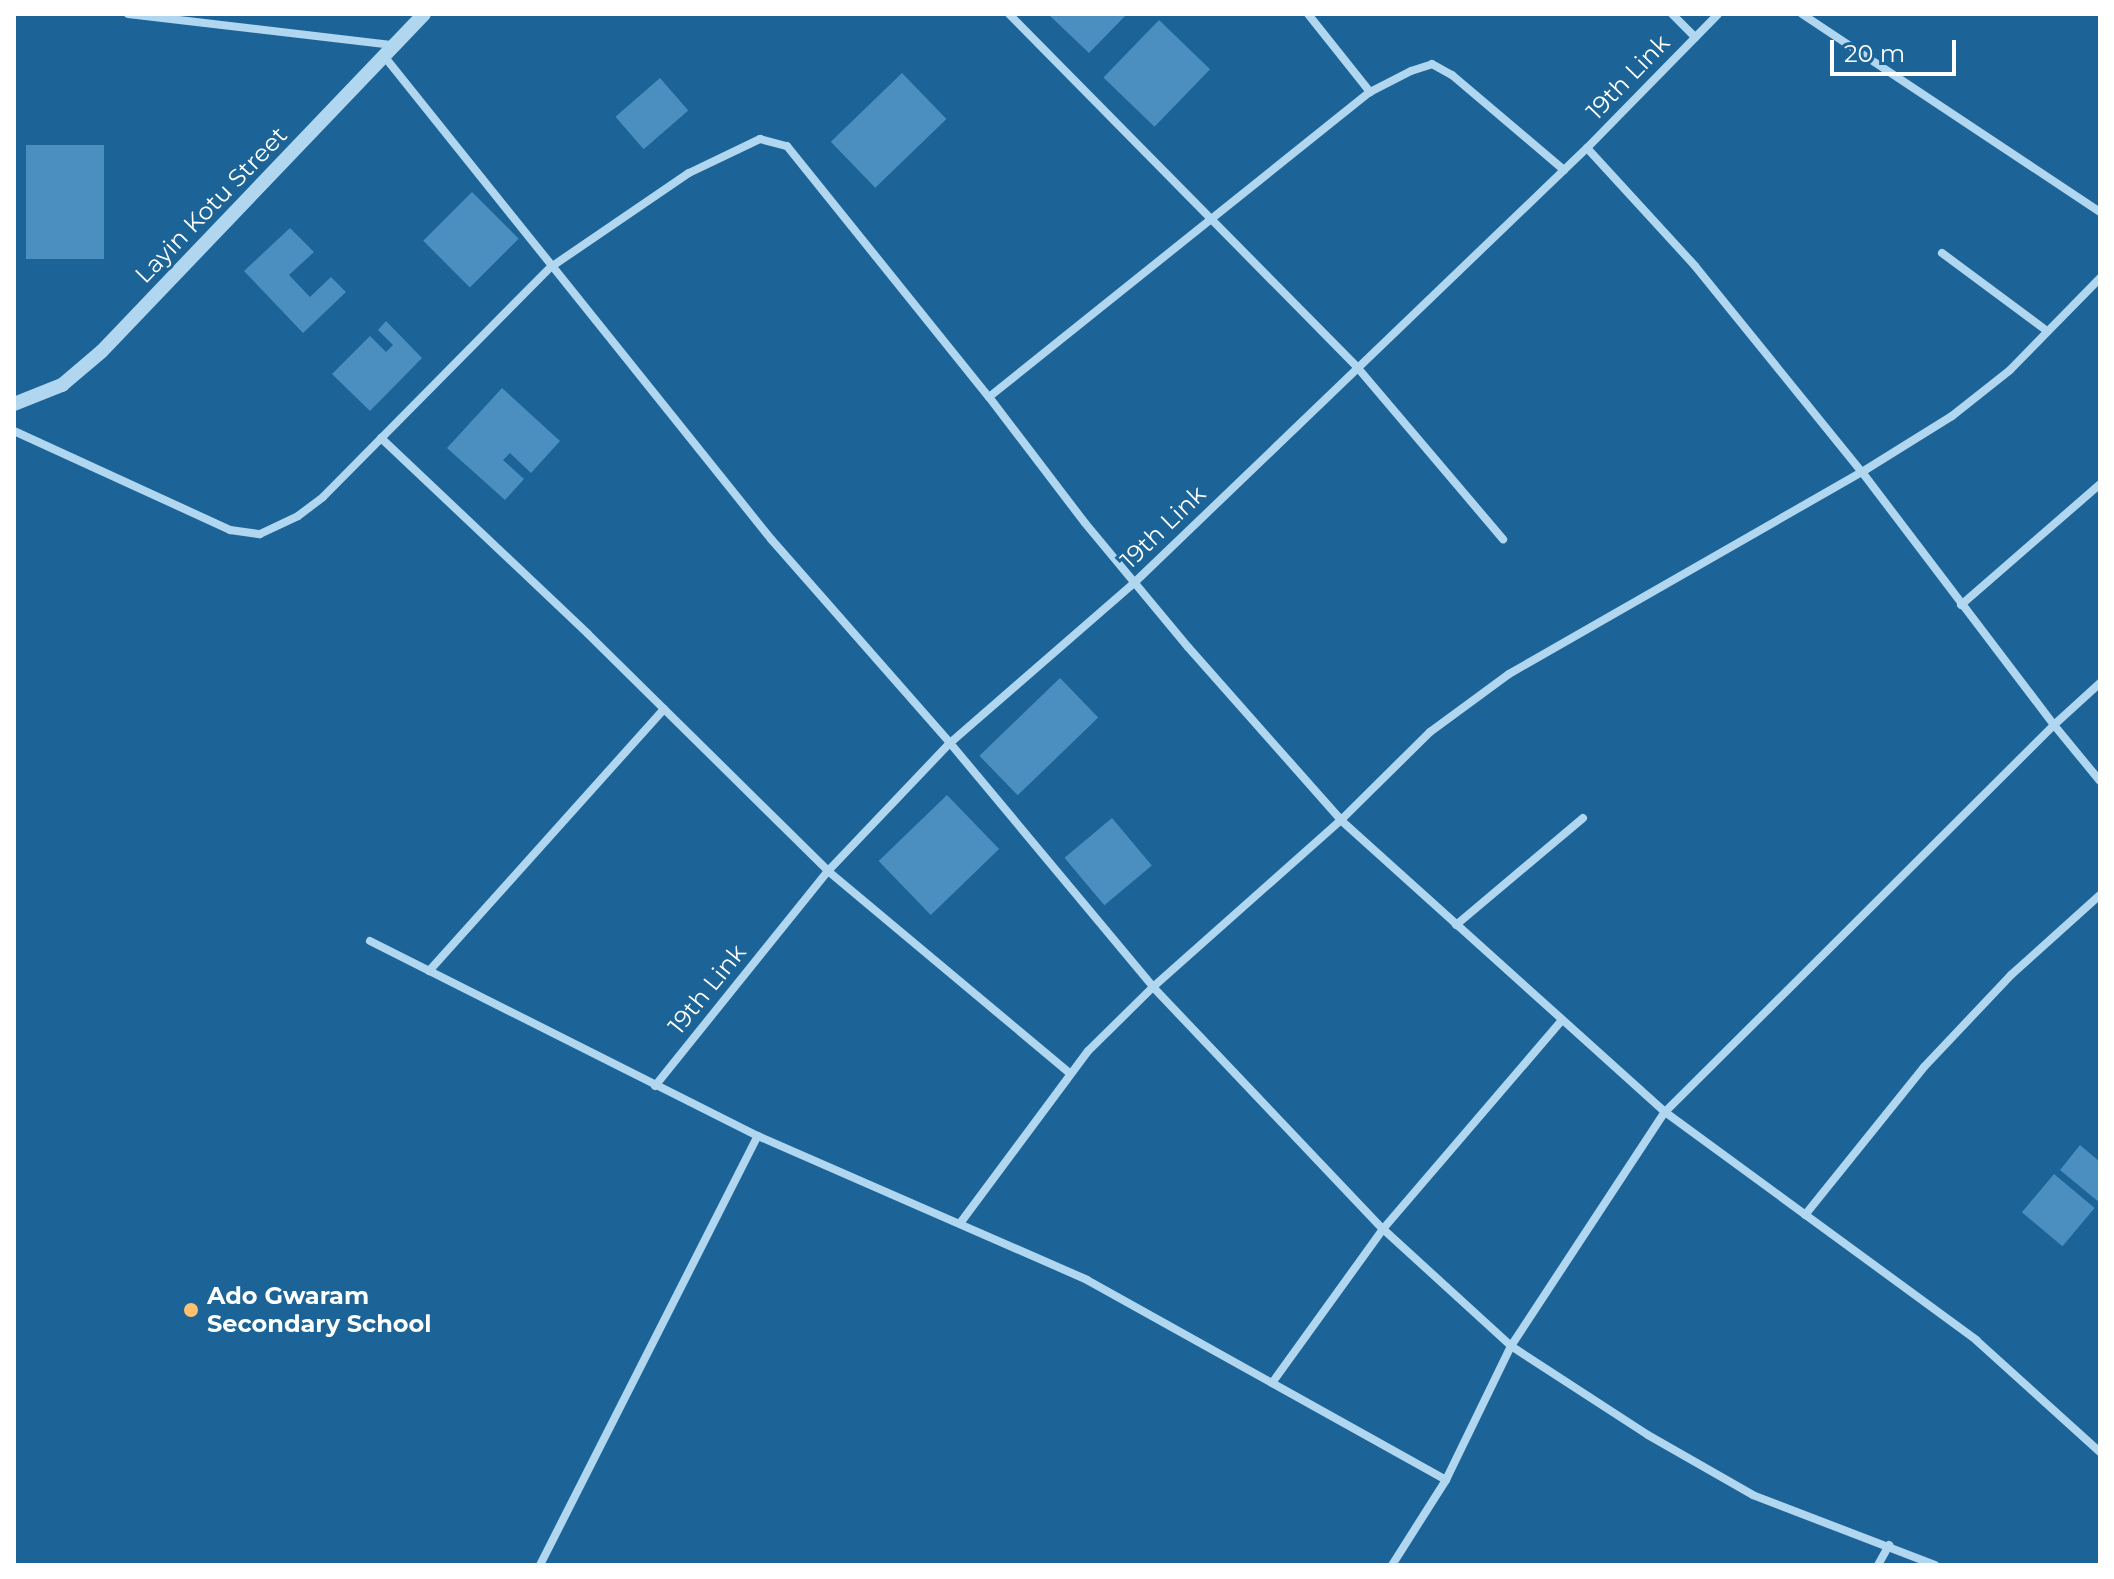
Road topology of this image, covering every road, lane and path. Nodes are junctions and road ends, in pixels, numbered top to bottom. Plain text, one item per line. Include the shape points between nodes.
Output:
1 (128, 14) edge
2 (424, 14) edge
3 (1009, 14) edge
4 (1308, 14) edge
5 (1672, 14) edge
6 (1718, 14) edge
7 (1802, 14) edge
8 (1695, 37) junction
9 (389, 50) junction
10 (1370, 92) junction
11 (1587, 148) junction
12 (1564, 170) junction
13 (2100, 212) edge
14 (1211, 217) junction
15 (1942, 253) dead end
16 (551, 267) junction
17 (2100, 278) edge
18 (2047, 331) junction
19 (1357, 367) junction
20 (989, 397) junction
21 (14, 404) edge
22 (14, 431) edge
23 (381, 438) junction
24 (1862, 472) junction
25 (2100, 484) edge
26 (1503, 539) dead end
27 (1135, 582) junction
28 (1961, 605) junction
29 (2100, 683) edge
30 (664, 709) junction
31 (2054, 725) junction
32 (950, 743) junction
33 (2100, 781) edge
34 (1583, 818) dead end
35 (1341, 820) junction
36 (828, 871) junction
37 (2100, 895) edge
38 (1456, 925) junction
39 (370, 941) dead end
40 (429, 971) junction
41 (1153, 987) junction
42 (1562, 1020) junction
43 (1070, 1073) junction
44 (655, 1086) junction
45 (1665, 1112) junction
46 (758, 1136) junction
47 (1805, 1215) junction
48 (961, 1222) junction
49 (1383, 1229) junction
50 (1511, 1346) junction
51 (1272, 1383) junction
52 (2100, 1452) edge
53 (1446, 1480) junction
54 (1889, 1545) junction
55 (540, 1565) edge
56 (1392, 1565) edge
57 (1878, 1565) edge
58 (1935, 1565) edge

1 - 9 street
2 - 9 street, Layin Kotu Street
3 - 14 street
4 - 10 street
5 - 8 street
6 - 8 street, 19th Link
7 - 13 street
8 - 11 street, 19th Link
9 - 16 street
9 - 21 street, Layin Kotu Street via 102,351 62,385
10 - 12 street via 1432,64
10 - 14 street
11 - 12 street, 19th Link
11 - 24 street via 1695,266
12 - 19 street, 19th Link
14 - 19 street
14 - 20 street
15 - 18 street
16 - 20 street via 689,173 760,139 787,146
16 - 23 street
16 - 32 street via 771,539
17 - 18 street
18 - 24 street via 2010,370 1952,416
19 - 26 street
19 - 27 street, 19th Link
20 - 27 street
22 - 23 street via 230,530 260,534 298,516
23 - 30 street
24 - 28 street
24 - 35 street via 1509,674 1430,732
25 - 28 street
27 - 32 street, 19th Link
27 - 35 street
28 - 31 street
29 - 31 street
30 - 36 street
30 - 40 street
31 - 33 street
31 - 45 street
32 - 36 street, 19th Link
32 - 41 street
34 - 38 street
35 - 38 street
35 - 41 street
36 - 43 street
36 - 44 street, 19th Link
37 - 47 street via 2011,975 1924,1067
38 - 42 street
39 - 40 street
40 - 44 street
41 - 43 street
41 - 49 street
42 - 45 street
42 - 49 street
43 - 48 street
44 - 46 street
45 - 47 street
45 - 50 street
46 - 48 street
46 - 55 street
47 - 52 street via 1976,1340
48 - 51 street via 1087,1280
49 - 50 street
49 - 51 street
50 - 53 street
50 - 54 street via 1753,1495
51 - 53 street
53 - 56 street
54 - 57 street
54 - 58 street

